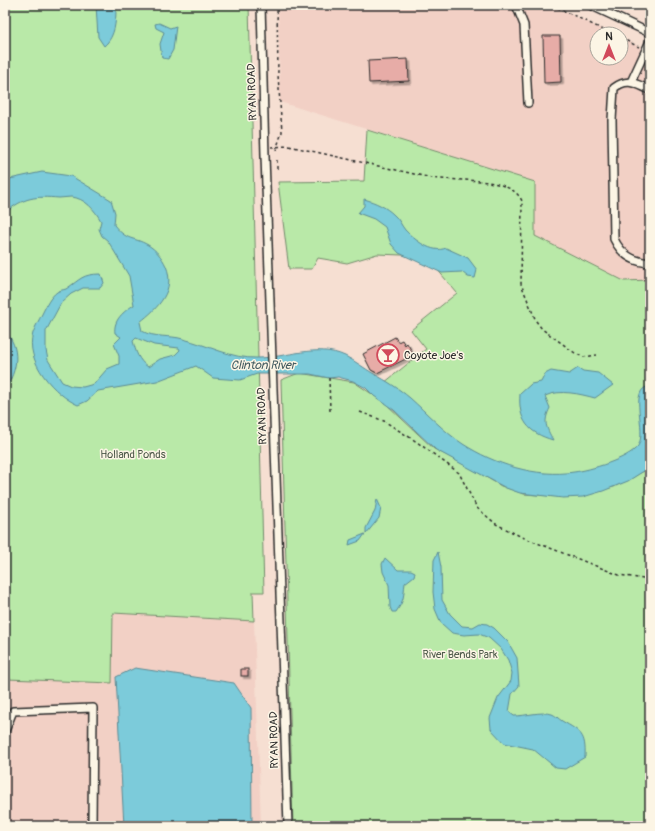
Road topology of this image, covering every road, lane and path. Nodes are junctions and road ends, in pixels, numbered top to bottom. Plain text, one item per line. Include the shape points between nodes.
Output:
1 (262, 5) edge
2 (277, 5) edge
3 (516, 5) edge
4 (552, 5) edge
5 (593, 6) edge
6 (595, 26) edge
7 (650, 32) edge
8 (650, 41) edge
9 (629, 42) edge
10 (646, 50) junction
11 (631, 82) junction
12 (650, 90) edge
13 (528, 103) dead end
14 (265, 147) junction
15 (277, 147) junction
16 (276, 150) dead end
17 (277, 160) dead end
18 (277, 171) dead end
19 (650, 263) edge
20 (597, 355) dead end
21 (329, 378) dead end
22 (330, 411) dead end
23 (360, 412) dead end
24 (650, 580) edge
25 (5, 731) edge
26 (92, 826) edge
27 (288, 826) edge

1 - 14 street, RYAN ROAD
2 - 15 path via 282,126
3 - 13 street via 524,25
4 - 6 path
5 - 7 street
8 - 10 street
9 - 10 path
10 - 11 street
11 - 12 street
11 - 19 street via 622,82 614,88 614,239 619,249 628,256 640,262
14 - 15 path
14 - 27 street, RYAN ROAD
15 - 16 path
15 - 20 path via 289,146 326,153 447,181 484,181 513,189 522,201 521,284 536,321 542,329 575,353 583,357
17 - 18 path
21 - 22 path
23 - 24 path via 384,421 459,473 477,508 496,524 522,537 619,575
25 - 26 street via 13,711 94,708

